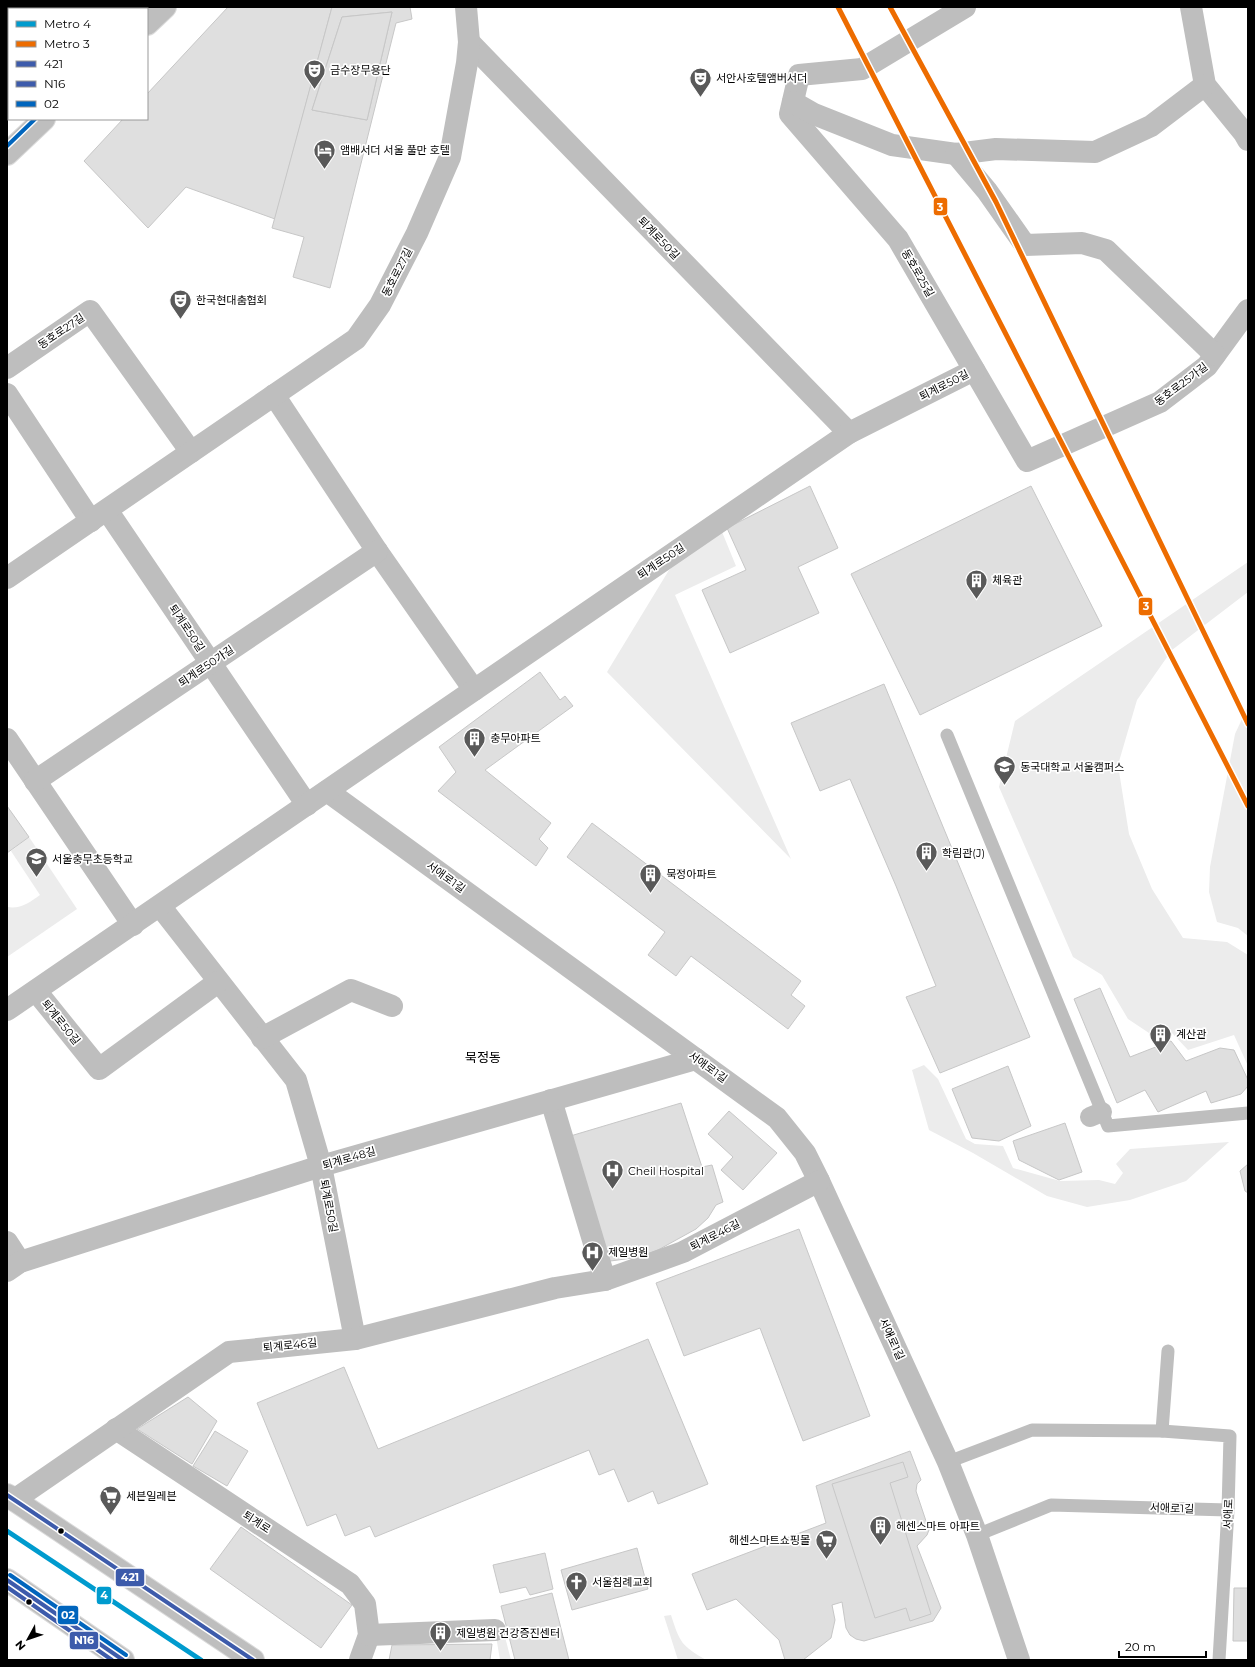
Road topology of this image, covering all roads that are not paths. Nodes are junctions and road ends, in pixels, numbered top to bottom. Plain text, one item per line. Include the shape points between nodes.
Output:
1 (165, 7) edge
2 (466, 7) edge
3 (965, 7) edge
4 (1191, 7) edge
5 (148, 23) edge
6 (469, 42) junction
7 (1205, 85) junction
8 (793, 102) junction
9 (43, 120) edge
10 (1248, 140) edge
11 (7, 154) edge
12 (956, 154) junction
13 (1248, 310) edge
14 (1215, 355) junction
15 (7, 368) edge
16 (974, 370) junction
17 (7, 394) edge
18 (274, 396) junction
19 (849, 433) junction
20 (191, 452) junction
21 (1027, 461) joint
22 (99, 515) junction
23 (377, 551) junction
24 (7, 578) edge
25 (211, 663) junction
26 (474, 690) junction
27 (947, 735) dead end
28 (7, 739) edge
29 (35, 781) junction
30 (327, 791) junction
31 (307, 805) junction
32 (160, 906) junction
33 (133, 924) junction
34 (218, 982) junction
35 (36, 991) junction
36 (392, 1006) dead end
37 (7, 1010) edge
38 (262, 1038) junction
39 (696, 1059) junction
40 (551, 1100) junction
41 (1248, 1113) edge
42 (322, 1166) junction
43 (819, 1181) junction
44 (7, 1242) edge
45 (13, 1267) edge
46 (605, 1280) junction
47 (355, 1339) junction
48 (1168, 1351) dead end
49 (116, 1429) junction
50 (1162, 1431) junction
51 (948, 1462) junction
52 (11, 1497) edge
53 (1228, 1510) junction
54 (977, 1535) junction
55 (7, 1580) edge
56 (495, 1630) dead end
57 (368, 1635) junction
58 (123, 1660) edge
59 (253, 1660) edge
60 (360, 1660) edge
61 (1019, 1660) edge
62 (1219, 1660) edge

1 - 5 street
2 - 6 street, 동호로27길
3 - 8 street, 동호로25길 via 862,69 799,75
4 - 7 street
6 - 18 street, 동호로27길 via 450,157 417,233 380,305 356,339
6 - 19 street, 퇴계로50길
7 - 10 street
7 - 12 street via 1151,126 1095,152 996,149
8 - 12 street via 814,114 892,145
8 - 16 street, 동호로25길 via 790,114 898,239
9 - 11 street
12 - 14 street via 987,191 1026,245 1082,243 1106,250
13 - 14 street, 동호로25가길
14 - 21 street, 동호로25가길 via 1207,366 1160,402
15 - 20 street, 동호로27길 via 90,311
16 - 19 street, 퇴계로50길
16 - 21 street, 동호로25길
17 - 22 street
18 - 20 street, 동호로27길
18 - 23 street
19 - 26 street, 퇴계로50길
20 - 22 street, 동호로27길
22 - 24 street, 동호로27길
22 - 25 street, 퇴계로50길
23 - 25 street, 퇴계로50가길
23 - 26 street
25 - 29 street, 퇴계로50가길
25 - 31 street, 퇴계로50길
26 - 30 street, 퇴계로50길
27 - 41 lane via 1096,1115 1108,1126
28 - 29 street
29 - 33 street
30 - 31 street, 퇴계로50길
30 - 39 street, 서애로1길
31 - 32 street, 퇴계로50길
32 - 33 street, 퇴계로50길
32 - 34 street, 퇴계로50길
33 - 35 street, 퇴계로50길
34 - 35 street, 퇴계로50길 via 99,1069
34 - 38 street, 퇴계로50길
35 - 37 street, 퇴계로50길
36 - 38 street via 350,990
38 - 42 street, 퇴계로50길 via 296,1080
39 - 40 street, 퇴계로48길
39 - 43 street, 서애로1길 via 777,1118 804,1153
40 - 42 street, 퇴계로48길
40 - 46 street
42 - 45 street, 퇴계로48길
42 - 47 street, 퇴계로50길
43 - 46 street, 퇴계로46길 via 683,1252
43 - 51 street, 서애로1길
44 - 45 street
46 - 47 street, 퇴계로46길 via 555,1288
47 - 49 street, 퇴계로46길 via 229,1352
48 - 50 lane
49 - 52 street, 퇴계로46길
49 - 57 street, 퇴계로 via 350,1584 365,1604
50 - 51 lane via 1032,1430
50 - 53 lane, 서애로 via 1230,1436
51 - 54 street, 서애로1길
52 - 59 street
53 - 54 lane, 서애로1길 via 1051,1505
53 - 62 lane, 서애로
54 - 61 street, 서애로1길
55 - 58 street
56 - 57 street
57 - 60 street, 퇴계로

